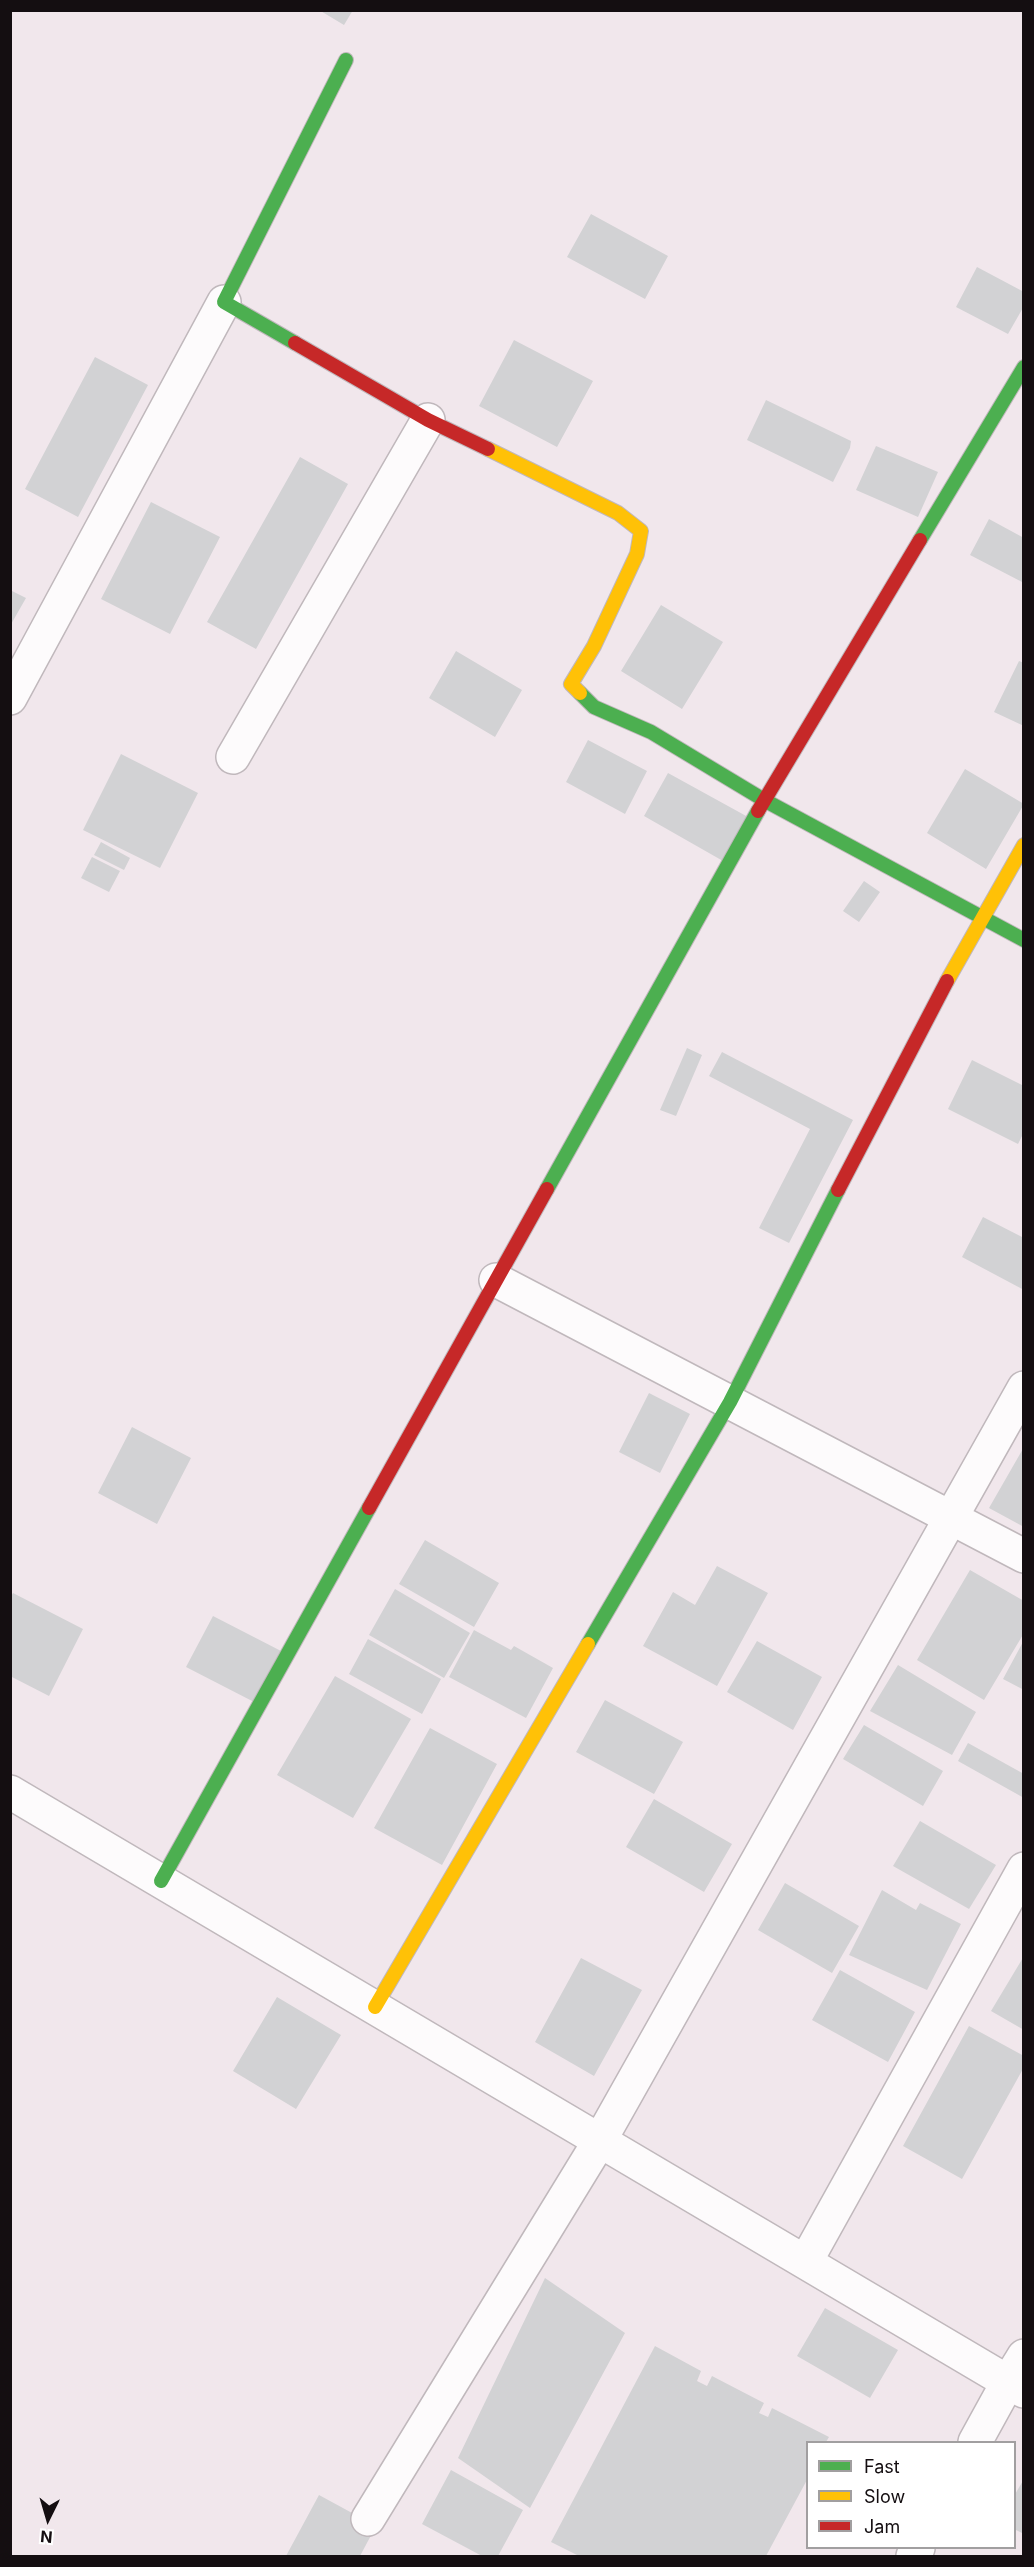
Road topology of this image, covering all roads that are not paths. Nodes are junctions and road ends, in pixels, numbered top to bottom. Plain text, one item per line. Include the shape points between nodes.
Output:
1 (346, 60) dead end
2 (224, 302) junction
3 (1023, 367) edge
4 (428, 420) junction
5 (10, 698) edge
6 (234, 757) dead end
7 (764, 800) junction
8 (1023, 845) edge
9 (984, 917) junction
10 (1023, 940) edge
11 (496, 1280) junction
12 (1023, 1388) edge
13 (730, 1402) junction
14 (949, 1518) junction
15 (1023, 1557) edge
16 (10, 1792) edge
17 (1023, 1869) edge
18 (161, 1881) junction
19 (375, 2007) junction
20 (599, 2142) junction
21 (806, 2261) junction
22 (1018, 2376) edge
23 (976, 2441) edge
24 (368, 2519) dead end

1 - 2 street
2 - 4 street
2 - 5 street
3 - 7 street
4 - 6 street
4 - 7 street via 618,513 641,531 637,554 594,646 571,684 594,706 651,732
7 - 9 street
7 - 11 street
8 - 9 street
9 - 10 street
9 - 13 street via 928,1015
11 - 13 street
11 - 18 street
12 - 14 street
13 - 14 street
13 - 19 street
14 - 15 street
14 - 20 street
16 - 18 street
17 - 21 street
18 - 19 street
19 - 20 street
20 - 21 street
20 - 24 street
21 - 22 street
22 - 23 street

